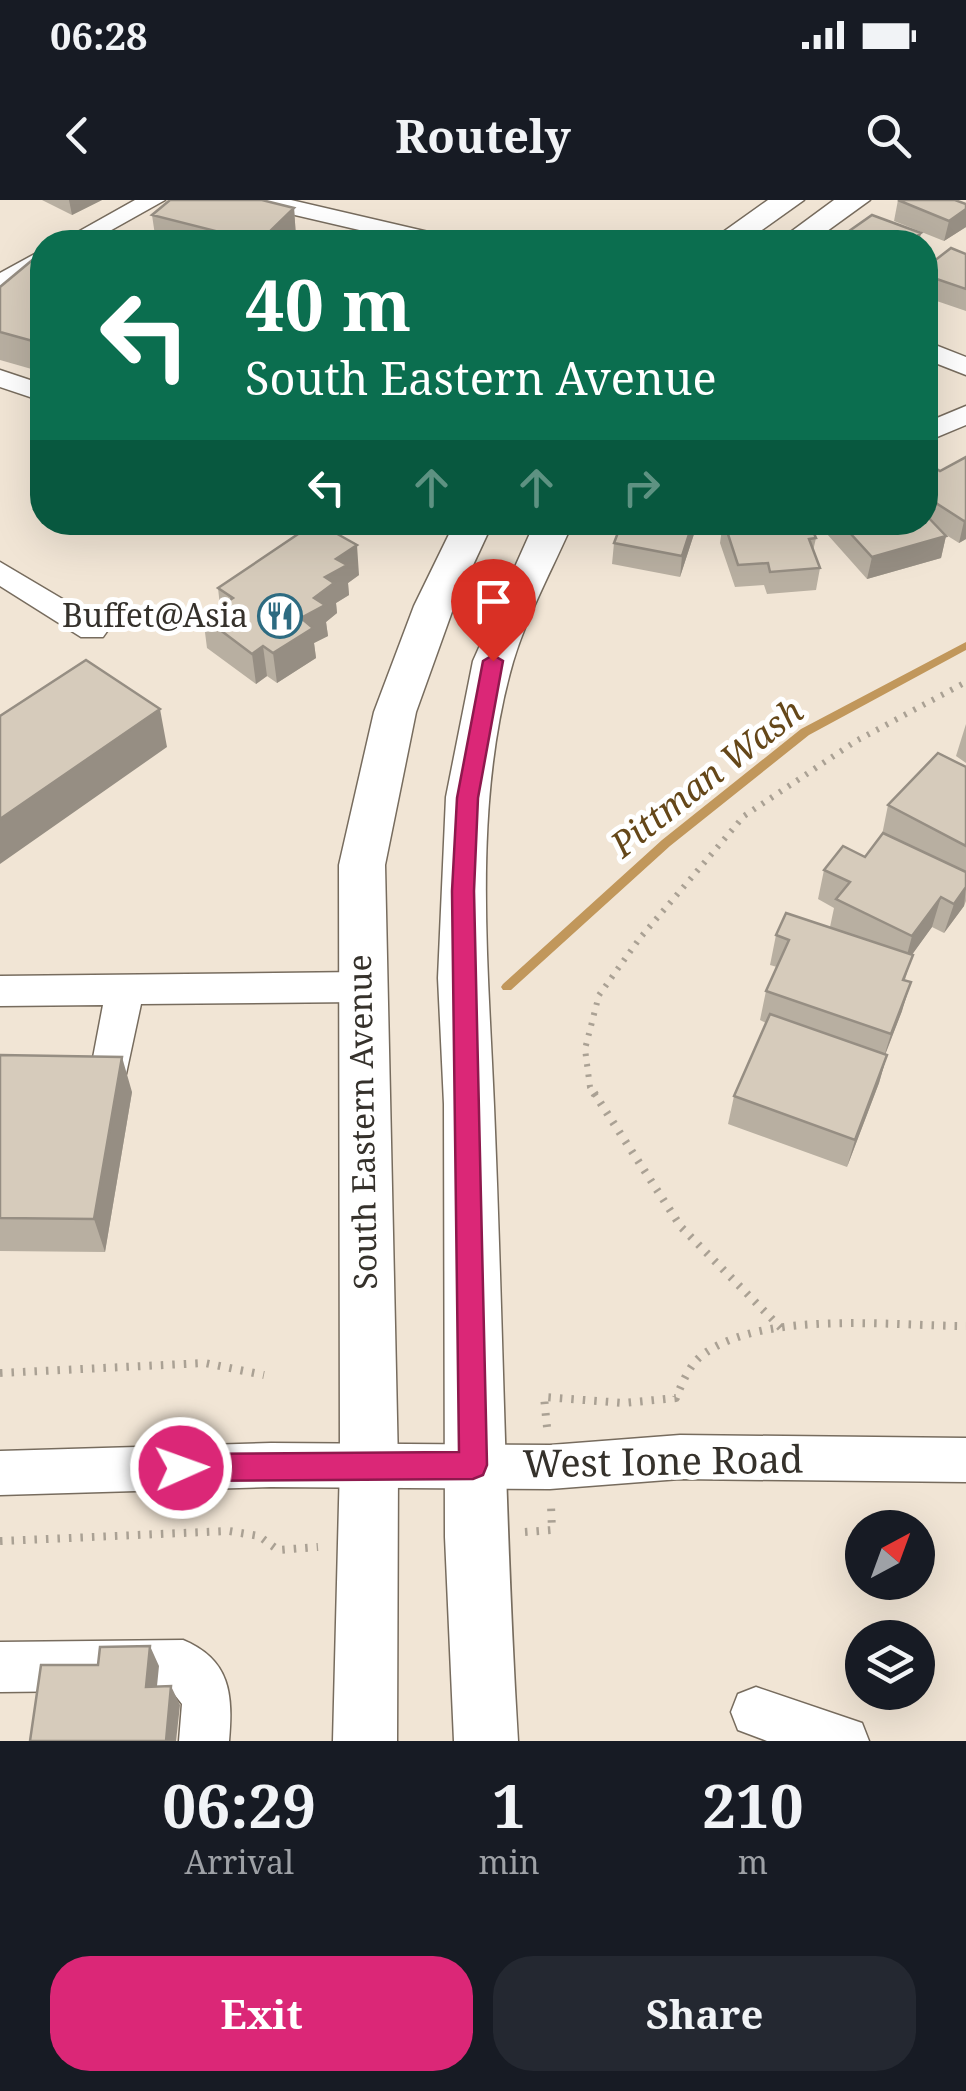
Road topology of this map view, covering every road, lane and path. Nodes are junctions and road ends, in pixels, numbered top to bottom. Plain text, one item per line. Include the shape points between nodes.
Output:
1 (153, 200) edge
2 (260, 200) edge
3 (789, 200) edge
4 (856, 200) edge
5 (128, 213) junction
6 (351, 222) junction
7 (95, 230) edge
8 (122, 230) edge
9 (342, 230) edge
10 (366, 230) edge
11 (743, 230) edge
12 (810, 230) edge
13 (30, 271) edge
14 (30, 274) edge
15 (0, 284) edge
16 (0, 294) edge
17 (938, 356) edge
18 (966, 368) edge
19 (0, 378) edge
20 (30, 389) edge
21 (966, 414) edge
22 (938, 428) edge
23 (466, 535) edge
24 (521, 535) edge
25 (548, 535) edge
26 (0, 572) edge
27 (92, 630) dead end
28 (493, 661) junction
29 (966, 682) edge
30 (360, 987) junction
31 (0, 990) edge
32 (124, 991) junction
33 (112, 1063) edge
34 (783, 1330) dead end
35 (0, 1373) edge
36 (264, 1375) dead end
37 (966, 1460) edge
38 (369, 1464) junction
39 (473, 1465) junction
40 (0, 1473) edge
41 (0, 1668) edge
42 (756, 1712) dead end
43 (204, 1741) edge
44 (365, 1741) edge
45 (486, 1741) edge
46 (844, 1741) edge

1 - 5 street
2 - 6 street
3 - 11 main road
4 - 12 main road
5 - 7 street
5 - 8 street
6 - 9 street
6 - 10 street
13 - 15 street
14 - 16 street
17 - 18 street
19 - 20 street
21 - 22 street
23 - 30 main road, South Eastern Avenue via 410,667 377,781 362,865
24 - 28 main road via 482,620
25 - 28 main road
26 - 27 street
28 - 39 main road via 468,798 463,891
29 - 34 path via 856,741 744,816 599,995 585,1049 590,1086 681,1228
30 - 32 street
30 - 38 main road, South Eastern Avenue
31 - 32 street
32 - 33 street
35 - 36 path via 206,1363
37 - 39 street, West Ione Road
38 - 39 street, West Ione Road
38 - 40 street, West Ione Road
38 - 44 main road, South Eastern Avenue
39 - 45 main road
41 - 43 street via 183,1664 208,1696
42 - 46 street

